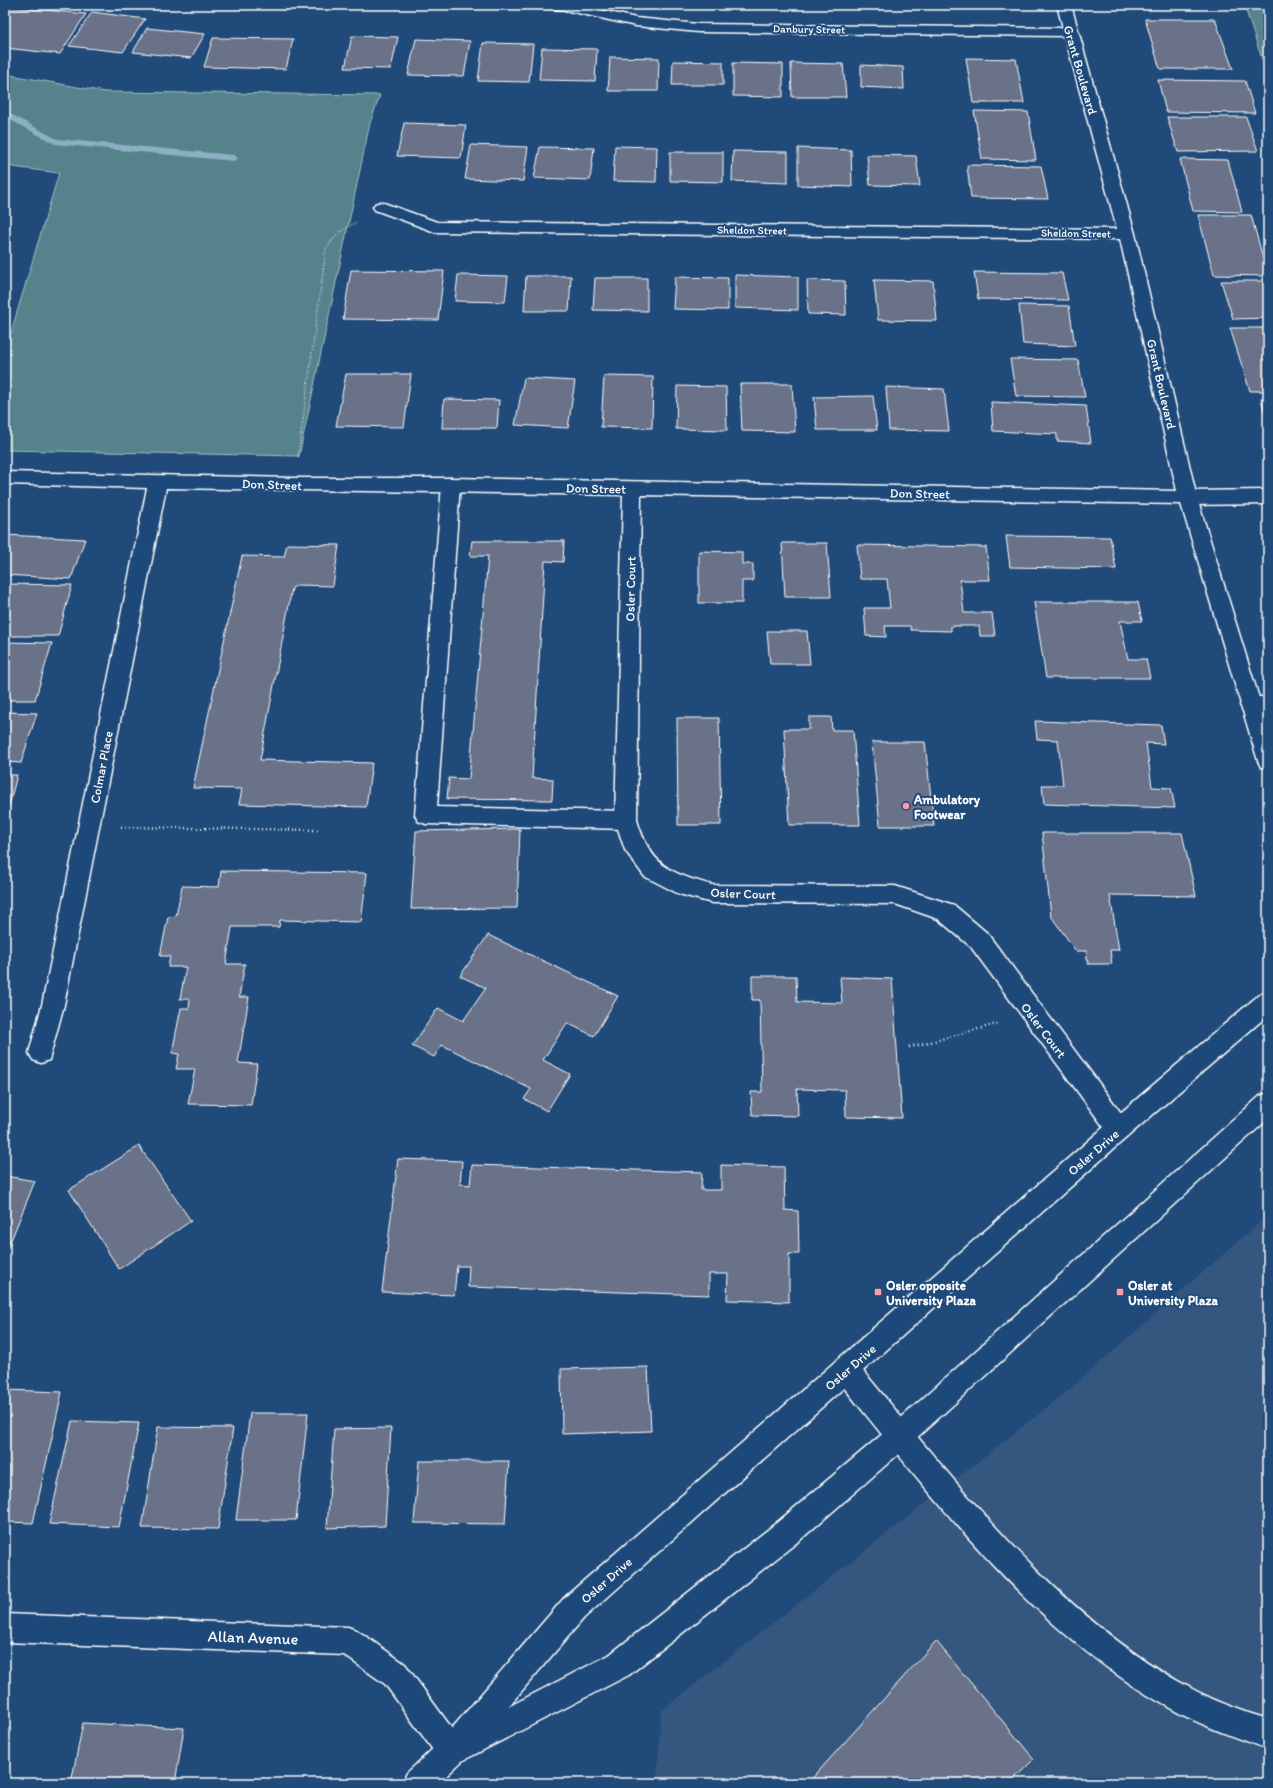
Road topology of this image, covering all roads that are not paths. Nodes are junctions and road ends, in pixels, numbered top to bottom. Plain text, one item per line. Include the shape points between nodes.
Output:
1 (550, 5) edge
2 (1064, 5) edge
3 (1070, 32) junction
4 (381, 208) road end
5 (1127, 234) junction
6 (5, 478) edge
7 (158, 481) junction
8 (451, 486) junction
9 (632, 488) junction
10 (1268, 497) edge
11 (1188, 498) junction
12 (1259, 705) edge
13 (1268, 761) edge
14 (626, 820) junction
15 (1268, 1001) edge
16 (42, 1053) dead end
17 (1268, 1104) edge
18 (1119, 1129) junction
19 (846, 1370) junction
20 (901, 1435) junction
21 (5, 1628) edge
22 (1268, 1734) edge
23 (451, 1751) junction
24 (417, 1783) edge

1 - 3 street, Danbury Street via 636,22 698,28
2 - 3 street, Grant Boulevard
3 - 5 street, Grant Boulevard
4 - 5 street, Sheldon Street via 435,227
5 - 11 street, Grant Boulevard
6 - 7 street, Don Street
7 - 8 street, Don Street
7 - 16 street, Colmar Place via 54,1005
8 - 9 street, Don Street
8 - 14 street via 426,815
9 - 11 street, Don Street
9 - 14 street, Osler Court
10 - 11 street, Don Street
11 - 12 street, Grant Boulevard
12 - 13 street, Grant Boulevard
14 - 18 street, Osler Court via 633,844 652,870 679,885 712,894 895,895 946,912 979,940
15 - 18 street, Osler Drive
17 - 20 street, Osler Drive
18 - 19 street, Osler Drive
19 - 20 street
19 - 23 street, Osler Drive via 574,1608
20 - 22 street via 989,1541 1083,1631 1116,1657 1176,1696
20 - 23 street, Osler Drive via 790,1530 618,1665
21 - 23 street, Allan Avenue via 348,1641 395,1674
23 - 24 street, Osler Drive

